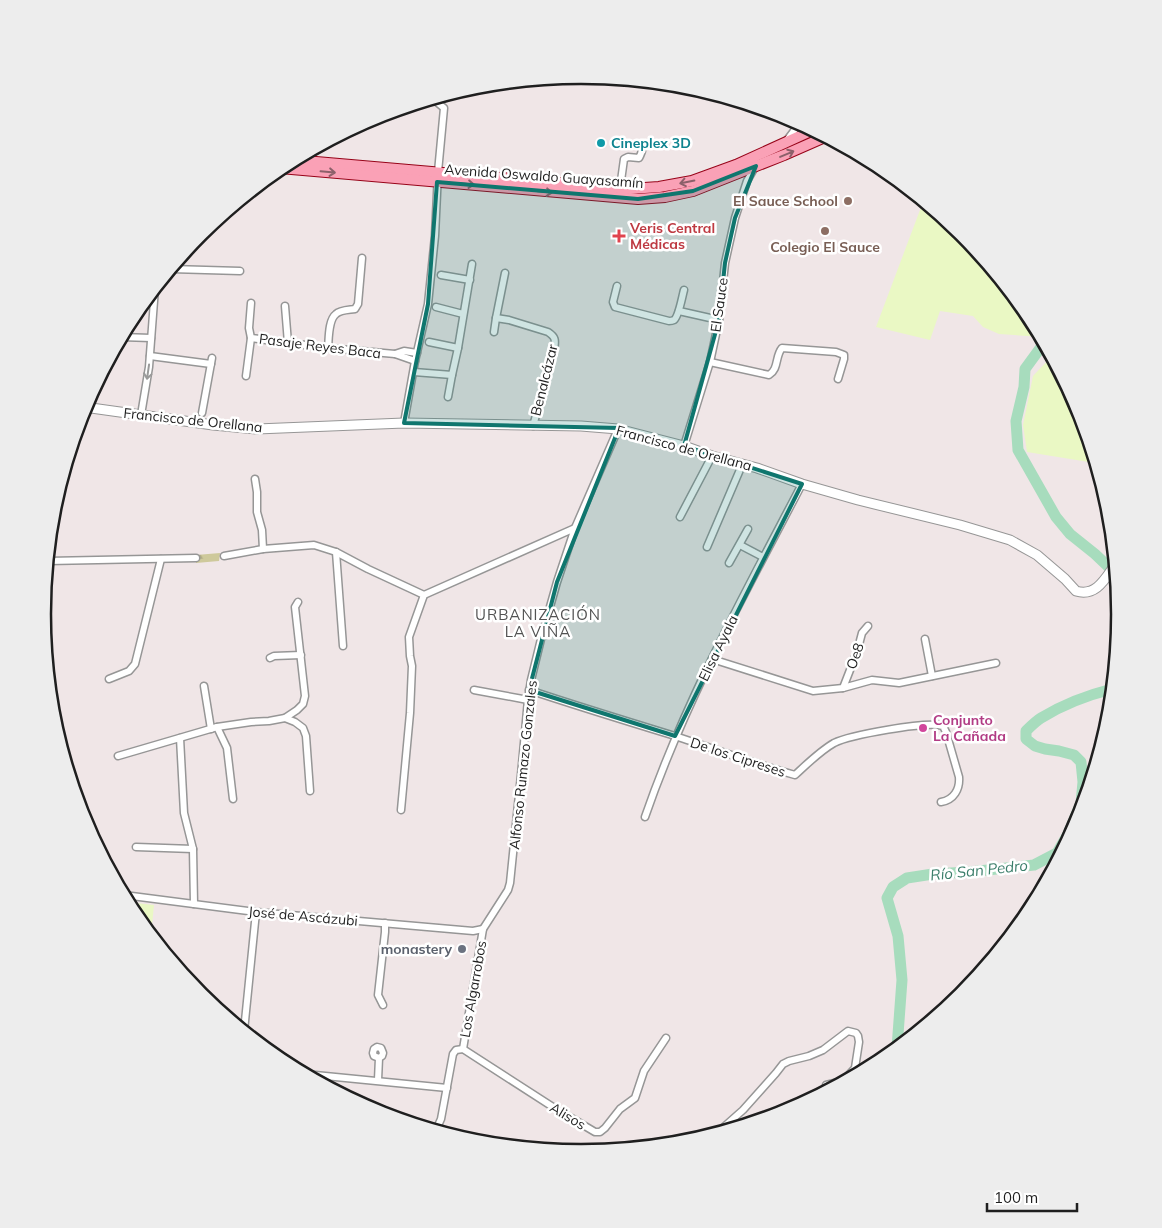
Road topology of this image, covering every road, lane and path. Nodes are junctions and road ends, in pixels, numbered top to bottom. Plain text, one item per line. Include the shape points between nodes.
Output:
1 (439, 104) edge
2 (795, 130) edge
3 (804, 134) edge
4 (817, 140) edge
5 (786, 142) junction
6 (642, 151) dead end
7 (306, 162) edge
8 (756, 166) junction
9 (295, 169) edge
10 (438, 177) junction
11 (620, 188) junction
12 (362, 258) dead end
13 (472, 264) dead end
14 (180, 268) edge
15 (240, 271) dead end
16 (506, 274) dead end
17 (441, 275) dead end
18 (470, 280) junction
19 (618, 286) dead end
20 (684, 290) dead end
21 (154, 302) edge
22 (251, 303) dead end
23 (285, 306) dead end
24 (436, 308) dead end
25 (679, 311) junction
26 (463, 314) junction
27 (496, 318) junction
28 (719, 320) junction
29 (494, 332) dead end
30 (130, 337) edge
31 (151, 338) junction
32 (251, 338) junction
33 (429, 342) dead end
34 (288, 343) junction
35 (328, 348) junction
36 (458, 348) junction
37 (395, 354) junction
38 (417, 354) junction
39 (150, 356) junction
40 (415, 361) junction
41 (710, 362) junction
42 (414, 372) junction
43 (452, 375) junction
44 (246, 376) dead end
45 (838, 379) dead end
46 (448, 397) dead end
47 (93, 408) edge
48 (202, 413) dead end
49 (141, 415) junction
50 (404, 423) junction
51 (533, 426) junction
52 (618, 429) junction
53 (684, 446) junction
54 (712, 456) junction
55 (742, 465) junction
56 (255, 479) dead end
57 (802, 484) junction
58 (680, 516) dead end
59 (575, 528) junction
60 (748, 529) dead end
61 (740, 545) junction
62 (706, 547) dead end
63 (263, 549) junction
64 (336, 552) junction
65 (224, 556) dead end
66 (196, 558) dead end
67 (763, 558) junction
68 (161, 559) junction
69 (54, 561) edge
70 (729, 563) dead end
71 (1109, 573) edge
72 (424, 595) junction
73 (298, 602) dead end
74 (868, 626) dead end
75 (925, 639) dead end
76 (342, 646) dead end
77 (301, 656) junction
78 (270, 658) dead end
79 (712, 659) junction
80 (996, 663) dead end
81 (932, 676) junction
82 (110, 679) dead end
83 (204, 686) dead end
84 (844, 688) junction
85 (474, 690) dead end
86 (529, 690) junction
87 (528, 700) junction
88 (284, 718) junction
89 (214, 728) junction
90 (675, 736) junction
91 (180, 738) junction
92 (118, 756) dead end
93 (310, 792) dead end
94 (233, 799) dead end
95 (941, 802) dead end
96 (401, 810) dead end
97 (645, 817) dead end
98 (136, 847) dead end
99 (193, 849) junction
100 (133, 896) edge
101 (194, 904) junction
102 (256, 912) junction
103 (385, 923) junction
104 (483, 930) junction
105 (383, 1005) dead end
106 (245, 1022) edge
107 (666, 1038) dead end
108 (463, 1049) junction
109 (379, 1058) dead end
110 (855, 1067) edge
111 (320, 1075) edge
112 (378, 1080) junction
113 (447, 1088) junction
114 (729, 1123) edge
115 (439, 1124) edge

1 - 10 street via 444,108
2 - 5 street
3 - 5 main road, Avenida Oswaldo Guayasamín
8 -> 4 main road, Avenida Oswaldo Guayasamín
5 -> 11 main road, Avenida Oswaldo Guayasamín via 692,181 659,187
6 - 11 street via 639,158 624,159
7 - 10 main road, Avenida Oswaldo Guayasamín
10 -> 8 main road, Avenida Oswaldo Guayasamín via 638,199 693,191
8 - 28 street, El Sauce via 747,181 735,218 725,263
9 -> 10 main road, Avenida Oswaldo Guayasamín
10 - 11 main road, Avenida Oswaldo Guayasamín
10 - 38 street via 428,304
12 - 35 street via 358,304 355,309 336,313 330,326
13 - 18 street
14 - 15 street
16 - 27 street
17 - 18 street
18 - 26 street
19 - 25 street via 613,302 615,307 669,321 673,321
20 - 25 street
21 - 31 street
22 - 32 street, Pasaje Reyes Baca
23 - 34 street
24 - 26 street
25 - 28 street
26 - 36 street
27 - 29 street
27 - 51 street, Benalcázar via 548,332 556,340
28 - 41 street, El Sauce
30 - 31 street
31 - 39 street
32 - 34 street, Pasaje Reyes Baca
32 - 44 street
33 - 36 street
34 - 35 street, Pasaje Reyes Baca
35 - 37 street, Pasaje Reyes Baca
36 - 43 street
37 - 38 street, Pasaje Reyes Baca via 404,351
37 - 40 street, Pasaje Reyes Baca
38 - 40 street
39 - 48 street via 211,361
39 -> 49 street
40 - 42 street
41 - 45 street via 769,375 775,370 782,348 836,352 844,355
41 - 53 street, El Sauce
42 - 43 street
42 - 50 street
43 - 46 street
47 - 49 street, Francisco de Orellana
49 - 50 street, Francisco de Orellana via 257,429
50 - 51 street, Francisco de Orellana
51 - 52 street, Francisco de Orellana
52 - 53 street, Francisco de Orellana
52 - 59 street, Alfonso Rumazo Gonzales
53 - 54 street, Francisco de Orellana
54 - 55 street, Francisco de Orellana
54 - 58 street
55 - 57 street, Francisco de Orellana
55 - 62 street
56 - 63 street
57 - 67 street, Elisa Ayala
57 - 71 street, Francisco de Orellana via 1010,540 1037,556 1076,592 1093,590
59 - 72 street
59 - 86 street, Alfonso Rumazo Gonzales via 557,582
60 - 61 street
61 - 67 street
61 - 70 street
63 - 64 street via 314,545
63 - 65 street
64 - 72 street
64 - 76 street
66 - 68 street
67 - 79 street, Elisa Ayala
68 - 69 street
68 - 82 street via 136,664 129,671
72 - 96 street via 410,637 410,713
73 - 77 street via 295,607
74 - 84 street, Oe8 via 862,633
75 - 81 street
77 - 78 street
77 - 88 street via 303,704
79 - 84 street via 813,690
79 - 90 street, Elisa Ayala
80 - 81 street
81 - 84 street via 899,683 872,680
83 - 89 street
85 - 87 street
86 - 87 street, Alfonso Rumazo Gonzales
86 - 90 street, De los Cipreses
87 - 104 street, Alfonso Rumazo Gonzales via 510,883
88 - 89 street
88 - 93 street via 303,728 306,736
89 - 91 street
89 - 94 street via 227,748
90 - 95 street, De los Cipreses via 796,775 826,748 843,739 940,725 946,732 960,783 953,797
90 - 97 street, Elisa Ayala
91 - 92 street
91 - 99 street via 184,813
98 - 99 street
99 - 101 street
100 - 101 street, José de Ascázubi
101 - 102 street, José de Ascázubi
102 - 103 street, José de Ascázubi
102 - 106 street
103 - 104 street, José de Ascázubi
103 - 105 street via 378,995
104 - 108 street, Los Algarrobos
107 - 108 street, Alisos via 644,1071 635,1098 620,1109 600,1132 563,1113
108 - 113 street, Los Algarrobos via 453,1054
109 - 112 street
110 - 114 street via 858,1036 848,1031 824,1050 783,1064
111 - 112 street
112 - 113 street
113 - 115 street, Los Algarrobos

